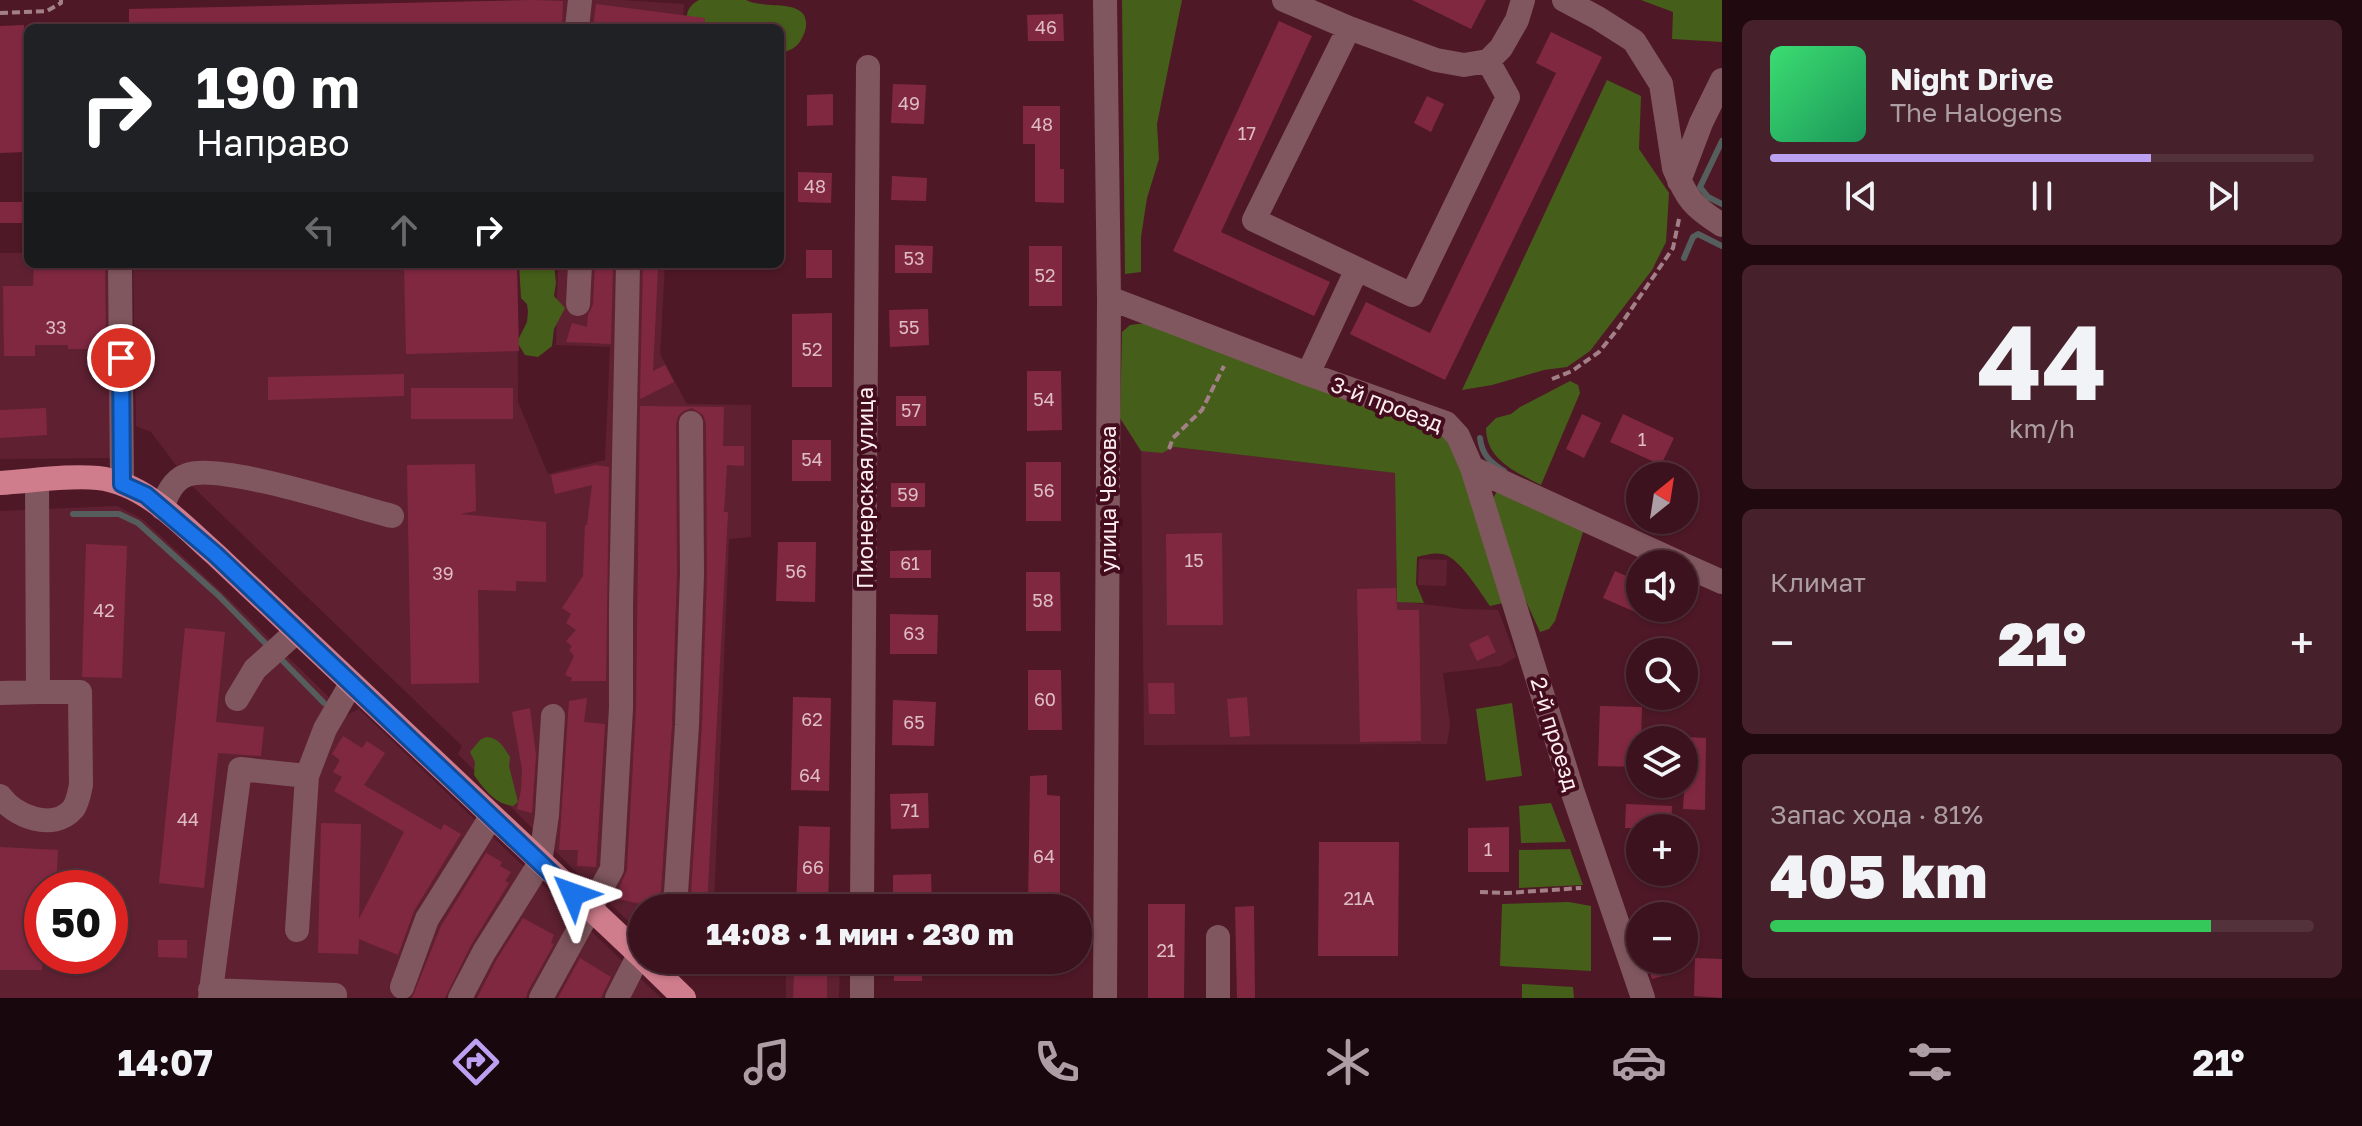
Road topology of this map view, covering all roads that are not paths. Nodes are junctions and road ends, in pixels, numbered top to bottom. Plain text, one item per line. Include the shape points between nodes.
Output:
1 (580, 0) edge
2 (1105, 0) edge
3 (1284, 0) edge
4 (1523, 0) edge
5 (1564, 0) edge
6 (577, 24) edge
7 (1349, 28) junction
8 (1488, 61) junction
9 (868, 67) dead end
10 (1722, 80) edge
11 (1679, 181) junction
12 (1722, 225) edge
13 (120, 268) edge
14 (580, 268) edge
15 (628, 268) edge
16 (1357, 269) junction
17 (1109, 298) junction
18 (578, 304) dead end
19 (1308, 374) junction
20 (691, 423) dead end
21 (1472, 468) junction
22 (37, 481) junction
23 (0, 483) edge
24 (122, 484) junction
25 (162, 508) junction
26 (392, 516) dead end
27 (1652, 550) edge
28 (1698, 571) edge
29 (1722, 582) edge
30 (296, 632) junction
31 (351, 684) junction
32 (38, 692) junction
33 (0, 693) edge
34 (237, 699) dead end
35 (553, 716) dead end
36 (307, 776) junction
37 (0, 796) edge
38 (491, 817) junction
39 (540, 863) junction
40 (676, 894) edge
41 (862, 894) edge
42 (590, 909) junction
43 (297, 930) dead end
44 (1218, 937) dead end
45 (628, 943) edge
46 (631, 974) edge
47 (661, 974) edge
48 (862, 974) edge
49 (402, 987) dead end
50 (210, 994) edge
51 (335, 995) dead end
52 (460, 998) edge
53 (541, 998) edge
54 (617, 998) edge
55 (684, 998) edge
56 (862, 998) edge
57 (1105, 998) edge
58 (1218, 998) edge
59 (1643, 998) edge

1 - 6 street
2 - 17 street, улица Чехова
3 - 7 street
4 - 8 street via 1501,48
5 - 11 street via 1634,41 1661,84
7 - 8 street via 1436,60 1464,65
7 - 16 street via 1254,220
8 - 16 street via 1508,97 1412,295
9 - 41 street, Пионерская улица
10 - 11 street
11 - 12 street via 1692,204
13 - 24 street
14 - 18 street
15 - 42 street via 621,708 612,869
16 - 19 street
17 - 19 street, 3-й проезд
17 - 57 street, улица Чехова
19 - 21 street, 3-й проезд via 1446,423
20 - 40 street via 692,574
21 - 27 street
21 - 59 street, 2-й проезд
22 - 23 main road
22 - 24 main road via 100,478
22 - 32 street
24 - 25 main road
25 - 26 street via 177,480 189,474 223,473
25 - 30 main road
28 - 29 street
30 - 31 main road
30 - 34 street via 255,669
31 - 36 street via 325,729
31 - 38 main road
32 - 33 street
32 - 37 street via 80,692 78,800 71,811 44,820 15,812
35 - 39 street
36 - 43 street
36 - 50 street via 240,769
38 - 39 main road
38 - 49 street via 427,919
39 - 42 main road
39 - 52 street
42 - 45 main road
42 - 53 street
44 - 58 street
46 - 54 street
47 - 55 main road
48 - 56 street
50 - 51 street

